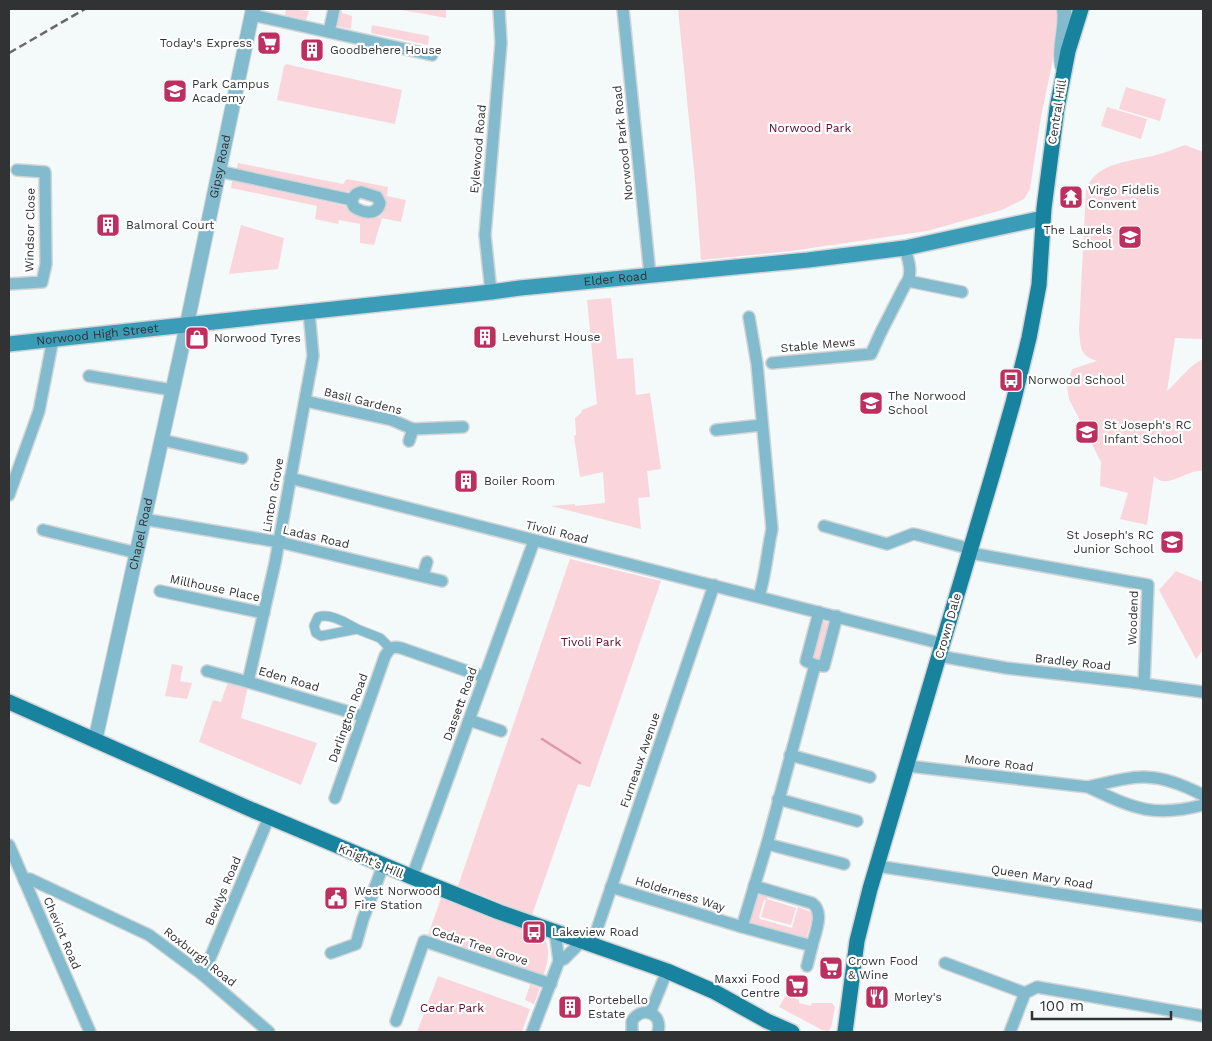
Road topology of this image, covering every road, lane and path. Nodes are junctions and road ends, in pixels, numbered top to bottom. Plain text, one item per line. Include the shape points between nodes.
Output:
1 (334, 9) edge
2 (500, 9) edge
3 (623, 9) edge
4 (1064, 9) edge
5 (1082, 9) edge
6 (253, 12) edge
7 (329, 32) junction
8 (432, 55) dead end
9 (1063, 72) junction
10 (17, 170) dead end
11 (218, 171) junction
12 (352, 200) dead end
13 (1043, 218) junction
14 (905, 248) junction
15 (650, 275) junction
16 (908, 281) junction
17 (9, 284) edge
18 (491, 292) junction
19 (962, 292) dead end
20 (309, 312) junction
21 (749, 317) dead end
22 (186, 325) junction
23 (53, 339) junction
24 (9, 344) edge
25 (772, 363) dead end
26 (89, 376) dead end
27 (172, 390) junction
28 (305, 401) junction
29 (762, 425) junction
30 (463, 427) dead end
31 (413, 429) junction
32 (716, 430) dead end
33 (162, 440) junction
34 (409, 441) dead end
35 (242, 458) dead end
36 (290, 478) junction
37 (9, 495) edge
38 (143, 519) junction
39 (824, 526) dead end
40 (43, 530) dead end
41 (534, 541) junction
42 (279, 542) junction
43 (970, 551) junction
44 (137, 553) junction
45 (427, 562) dead end
46 (423, 576) junction
47 (442, 581) dead end
48 (714, 585) junction
49 (160, 591) dead end
50 (759, 596) junction
51 (819, 612) junction
52 (264, 613) junction
53 (837, 616) junction
54 (357, 629) dead end
55 (390, 648) junction
56 (941, 650) junction
57 (815, 665) junction
58 (207, 671) dead end
59 (484, 678) junction
60 (248, 682) junction
61 (1144, 684) junction
62 (1203, 692) edge
63 (9, 702) edge
64 (363, 716) junction
65 (469, 720) junction
66 (501, 731) dead end
67 (95, 741) junction
68 (790, 755) junction
69 (908, 766) junction
70 (870, 777) dead end
71 (1088, 787) junction
72 (1203, 796) edge
73 (334, 798) dead end
74 (778, 799) junction
75 (1203, 804) edge
76 (269, 817) junction
77 (856, 821) dead end
78 (767, 844) junction
79 (9, 845) edge
80 (844, 864) dead end
81 (383, 866) junction
82 (877, 866) junction
83 (412, 878) junction
84 (24, 880) junction
85 (754, 886) junction
86 (611, 887) junction
87 (1203, 916) edge
88 (742, 928) junction
89 (555, 932) junction
90 (587, 942) junction
91 (812, 946) junction
92 (331, 953) dead end
93 (559, 961) junction
94 (945, 963) dead end
95 (807, 966) dead end
96 (667, 971) junction
97 (202, 975) junction
98 (551, 984) junction
99 (1025, 993) junction
100 (650, 1013) junction
101 (1203, 1016) edge
102 (396, 1021) dead end
103 (90, 1032) edge
104 (269, 1032) edge
105 (532, 1032) edge
106 (632, 1032) edge
107 (658, 1032) edge
108 (792, 1032) edge
109 (845, 1032) edge
110 (1010, 1032) edge

1 - 7 street
2 - 18 street, Eylewood Road via 501,43 486,230
3 - 15 street, Norwood Park Road
4 - 9 street via 1060,58
5 - 9 main road, Central Hill
6 - 7 street
6 - 11 street, Gipsy Road
7 - 8 street
9 - 13 main road, Central Hill
10 - 17 street, Windsor Close via 44,172 46,264 42,282
11 - 12 street
11 - 22 street, Gipsy Road
13 - 14 main road, Elder Road
13 - 43 main road, Crown Dale via 1040,276 1029,338
14 - 15 main road, Elder Road
14 - 16 street via 910,271
15 - 18 main road, Elder Road
16 - 19 street
16 - 25 street, Stable Mews via 871,354
18 - 20 main road, Elder Road
20 - 22 main road, Elder Road
20 - 28 street, Linton Grove via 313,356
21 - 29 street
22 - 23 main road, Norwood High Street
22 - 27 street, Chapel Road
23 - 24 main road, Norwood High Street
23 - 37 street via 39,412
26 - 27 street
27 - 33 street, Chapel Road
28 - 31 street, Basil Gardens via 392,420
28 - 36 street, Linton Grove
29 - 32 street
29 - 50 street via 772,529
30 - 31 street, Basil Gardens
31 - 34 street, Basil Gardens
33 - 35 street
33 - 38 street, Chapel Road
36 - 41 street, Tivoli Road
36 - 42 street, Linton Grove
38 - 42 street, Ladas Road
38 - 44 street, Chapel Road
39 - 43 street via 887,544 912,534
40 - 44 street
41 - 48 street, Tivoli Road
41 - 59 street, Dassett Road
42 - 46 street, Ladas Road
42 - 52 street, Linton Grove
43 - 56 main road, Crown Dale
43 - 61 street, Woodend via 1148,585
44 - 67 street, Chapel Road
45 - 46 street
46 - 47 street, Ladas Road
48 - 50 street, Tivoli Road
48 - 86 street, Furneaux Avenue
49 - 52 street, Millhouse Place
50 - 51 street, Tivoli Road
51 - 53 street, Tivoli Road
51 - 57 street via 806,661
52 - 60 street, Linton Grove
53 - 56 street, Tivoli Road
53 - 57 street via 824,666
54 - 55 street via 380,638
55 - 59 street via 401,648
55 - 64 street, Darlington Road
56 - 61 street, Bradley Road via 1006,668
56 - 69 main road, Crown Dale
57 - 68 street
58 - 60 street, Eden Road
59 - 65 street, Dassett Road
60 - 64 street, Eden Road
61 - 62 street, Bradley Road
63 - 67 main road, Knight's Hill
64 - 73 street, Darlington Road
65 - 66 street
65 - 83 street, Dassett Road
67 - 76 main road, Knight's Hill
68 - 70 street
68 - 74 street
69 - 71 street, Moore Road
69 - 82 main road, Crown Dale
71 - 72 street, Moore Road via 1138,776 1160,778 1188,787
71 - 75 street, Moore Road via 1136,808 1177,811
74 - 77 street
74 - 78 street
76 - 81 main road, Knight's Hill
76 - 97 street, Bewlys Road
78 - 80 street
78 - 85 street
79 - 84 street, Cheviot Road
81 - 83 main road, Knight's Hill
81 - 92 street via 356,944
82 - 87 street, Queen Mary Road
82 - 109 main road, Crown Dale via 857,941
83 - 89 main road, Knight's Hill
84 - 97 street, Roxburgh Road via 30,879 149,935
84 - 103 street, Cheviot Road
85 - 88 street
85 - 91 street via 817,906 819,912
86 - 88 street, Holderness Way
86 - 90 street, Furneaux Avenue
88 - 91 street, Holderness Way
89 - 90 main road, Knight's Hill
89 - 93 street
90 - 93 street
90 - 96 main road, Knight's Hill
91 - 95 street
93 - 98 street
94 - 99 street
96 - 100 street
96 - 108 main road, Knight's Hill
97 - 104 street, Roxburgh Road
98 - 102 street, Cedar Tree Grove via 424,941
98 - 105 street
99 - 101 street via 1043,987
99 - 110 street
100 - 106 street via 639,1013 635,1017
100 - 107 street via 658,1021

